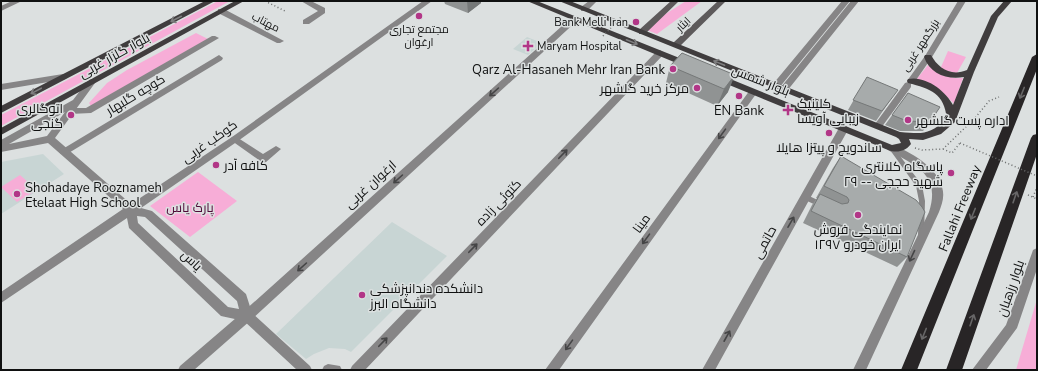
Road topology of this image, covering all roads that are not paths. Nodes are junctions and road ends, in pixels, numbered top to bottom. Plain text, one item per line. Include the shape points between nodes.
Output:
1 (18, 1) edge
2 (211, 1) edge
3 (305, 1) edge
4 (428, 1) edge
5 (532, 1) edge
6 (563, 1) edge
7 (593, 1) edge
8 (675, 1) edge
9 (722, 1) edge
10 (846, 1) edge
11 (855, 1) edge
12 (962, 1) edge
13 (1008, 1) edge
14 (238, 2) edge
15 (1, 9) edge
16 (584, 9) junction
17 (221, 11) junction
18 (575, 19) junction
19 (306, 22) dead end
20 (642, 32) junction
21 (215, 38) dead end
22 (280, 41) dead end
23 (676, 46) junction
24 (660, 54) junction
25 (928, 57) junction
26 (1037, 57) edge
27 (219, 58) dead end
28 (699, 70) edge
29 (970, 72) junction
30 (713, 75) edge
31 (63, 77) junction
32 (786, 80) junction
33 (92, 81) junction
34 (909, 83) junction
35 (1, 87) edge
36 (780, 87) junction
37 (753, 92) junction
38 (78, 101) junction
39 (1, 110) edge
40 (70, 111) junction
41 (952, 120) junction
42 (878, 126) junction
43 (844, 128) junction
44 (1, 132) edge
45 (899, 134) junction
46 (1037, 138) edge
47 (50, 139) junction
48 (234, 139) junction
49 (1, 144) edge
50 (891, 148) junction
51 (1, 149) edge
52 (276, 149) dead end
53 (64, 152) junction
54 (805, 198) junction
55 (829, 208) edge
56 (131, 210) junction
57 (921, 237) junction
58 (1037, 253) edge
59 (1, 298) edge
60 (247, 316) junction
61 (184, 370) edge
62 (306, 370) edge
63 (328, 370) edge
64 (336, 370) edge
65 (356, 370) edge
66 (551, 370) edge
67 (708, 370) edge
68 (859, 370) edge
69 (909, 370) edge
70 (954, 370) edge
71 (978, 370) edge

1 - 15 street
2 -> 31 main road, بلوار گلزار غربی
3 - 19 street via 322,10
4 - 48 street, کوکب غربی
5 - 18 main road
6 - 16 main road, بلوار شمس
7 - 16 street
8 - 20 main road, ایثار
9 - 23 main road, ایثار
10 - 32 street
11 - 32 street
12 - 25 street, بزرگمهر غربی
13 - 29 main road via 995,16
14 - 17 main road, بلوار گلزار غربی
16 - 20 main road, بلوار شمس
17 - 22 street, مهتاب
17 - 33 main road, بلوار گلزار غربی
18 -> 24 main road
18 -> 60 street, ارغوان غربی
20 - 23 main road, بلوار شمس
21 - 40 street via 88,111
36 -> 23 main road, بلوار شمس
24 - 28 main road
65 -> 24 street, کتوئی زاده
25 - 29 main road via 929,62 945,73 958,76
25 - 34 street, بزرگمهر غربی
26 -> 69 highway, Fallahi Freeway
27 - 53 street, کوچه گلبهار
29 - 41 main road
30 - 37 main road, بلوار شمس
31 - 35 street
31 -> 39 main road, بلوار گلزار غربی
32 - 36 street
33 - 38 street
33 - 44 main road, بلوار گلزار غربی
34 - 41 main road via 927,86 939,92 950,103
34 - 42 street, بزرگمهر غربی
36 - 42 main road, بلوار شمس
37 - 43 main road, بلوار شمس
37 -> 66 street, مینا
38 - 40 street
38 - 49 street
40 - 47 street
41 - 45 main road, بلوار شمس via 938,132 923,137
42 - 45 main road, بلوار شمس
43 - 50 main road, بلوار شمس
43 - 54 street, حاتمی
45 - 50 main road via 906,144 900,148
70 -> 46 highway
47 - 51 street
47 - 53 street, یاس
48 - 52 street via 263,158
48 - 56 street, کوکب غربی
50 - 57 lane via 919,185 922,201
50 - 57 street via 920,164 937,185 938,197 934,212
53 - 56 street, یاس
54 - 55 lane
67 -> 54 street, حاتمی
56 - 59 street, کوکب غربی
56 - 60 street, یاس via 148,214 242,298
56 - 60 street, یاس via 133,225 225,312
57 -> 68 street
58 - 71 street, بلوار رزهبان via 1011,328
60 - 61 street, ارغوان غربی
60 - 62 street, یاس
63 - 64 street

